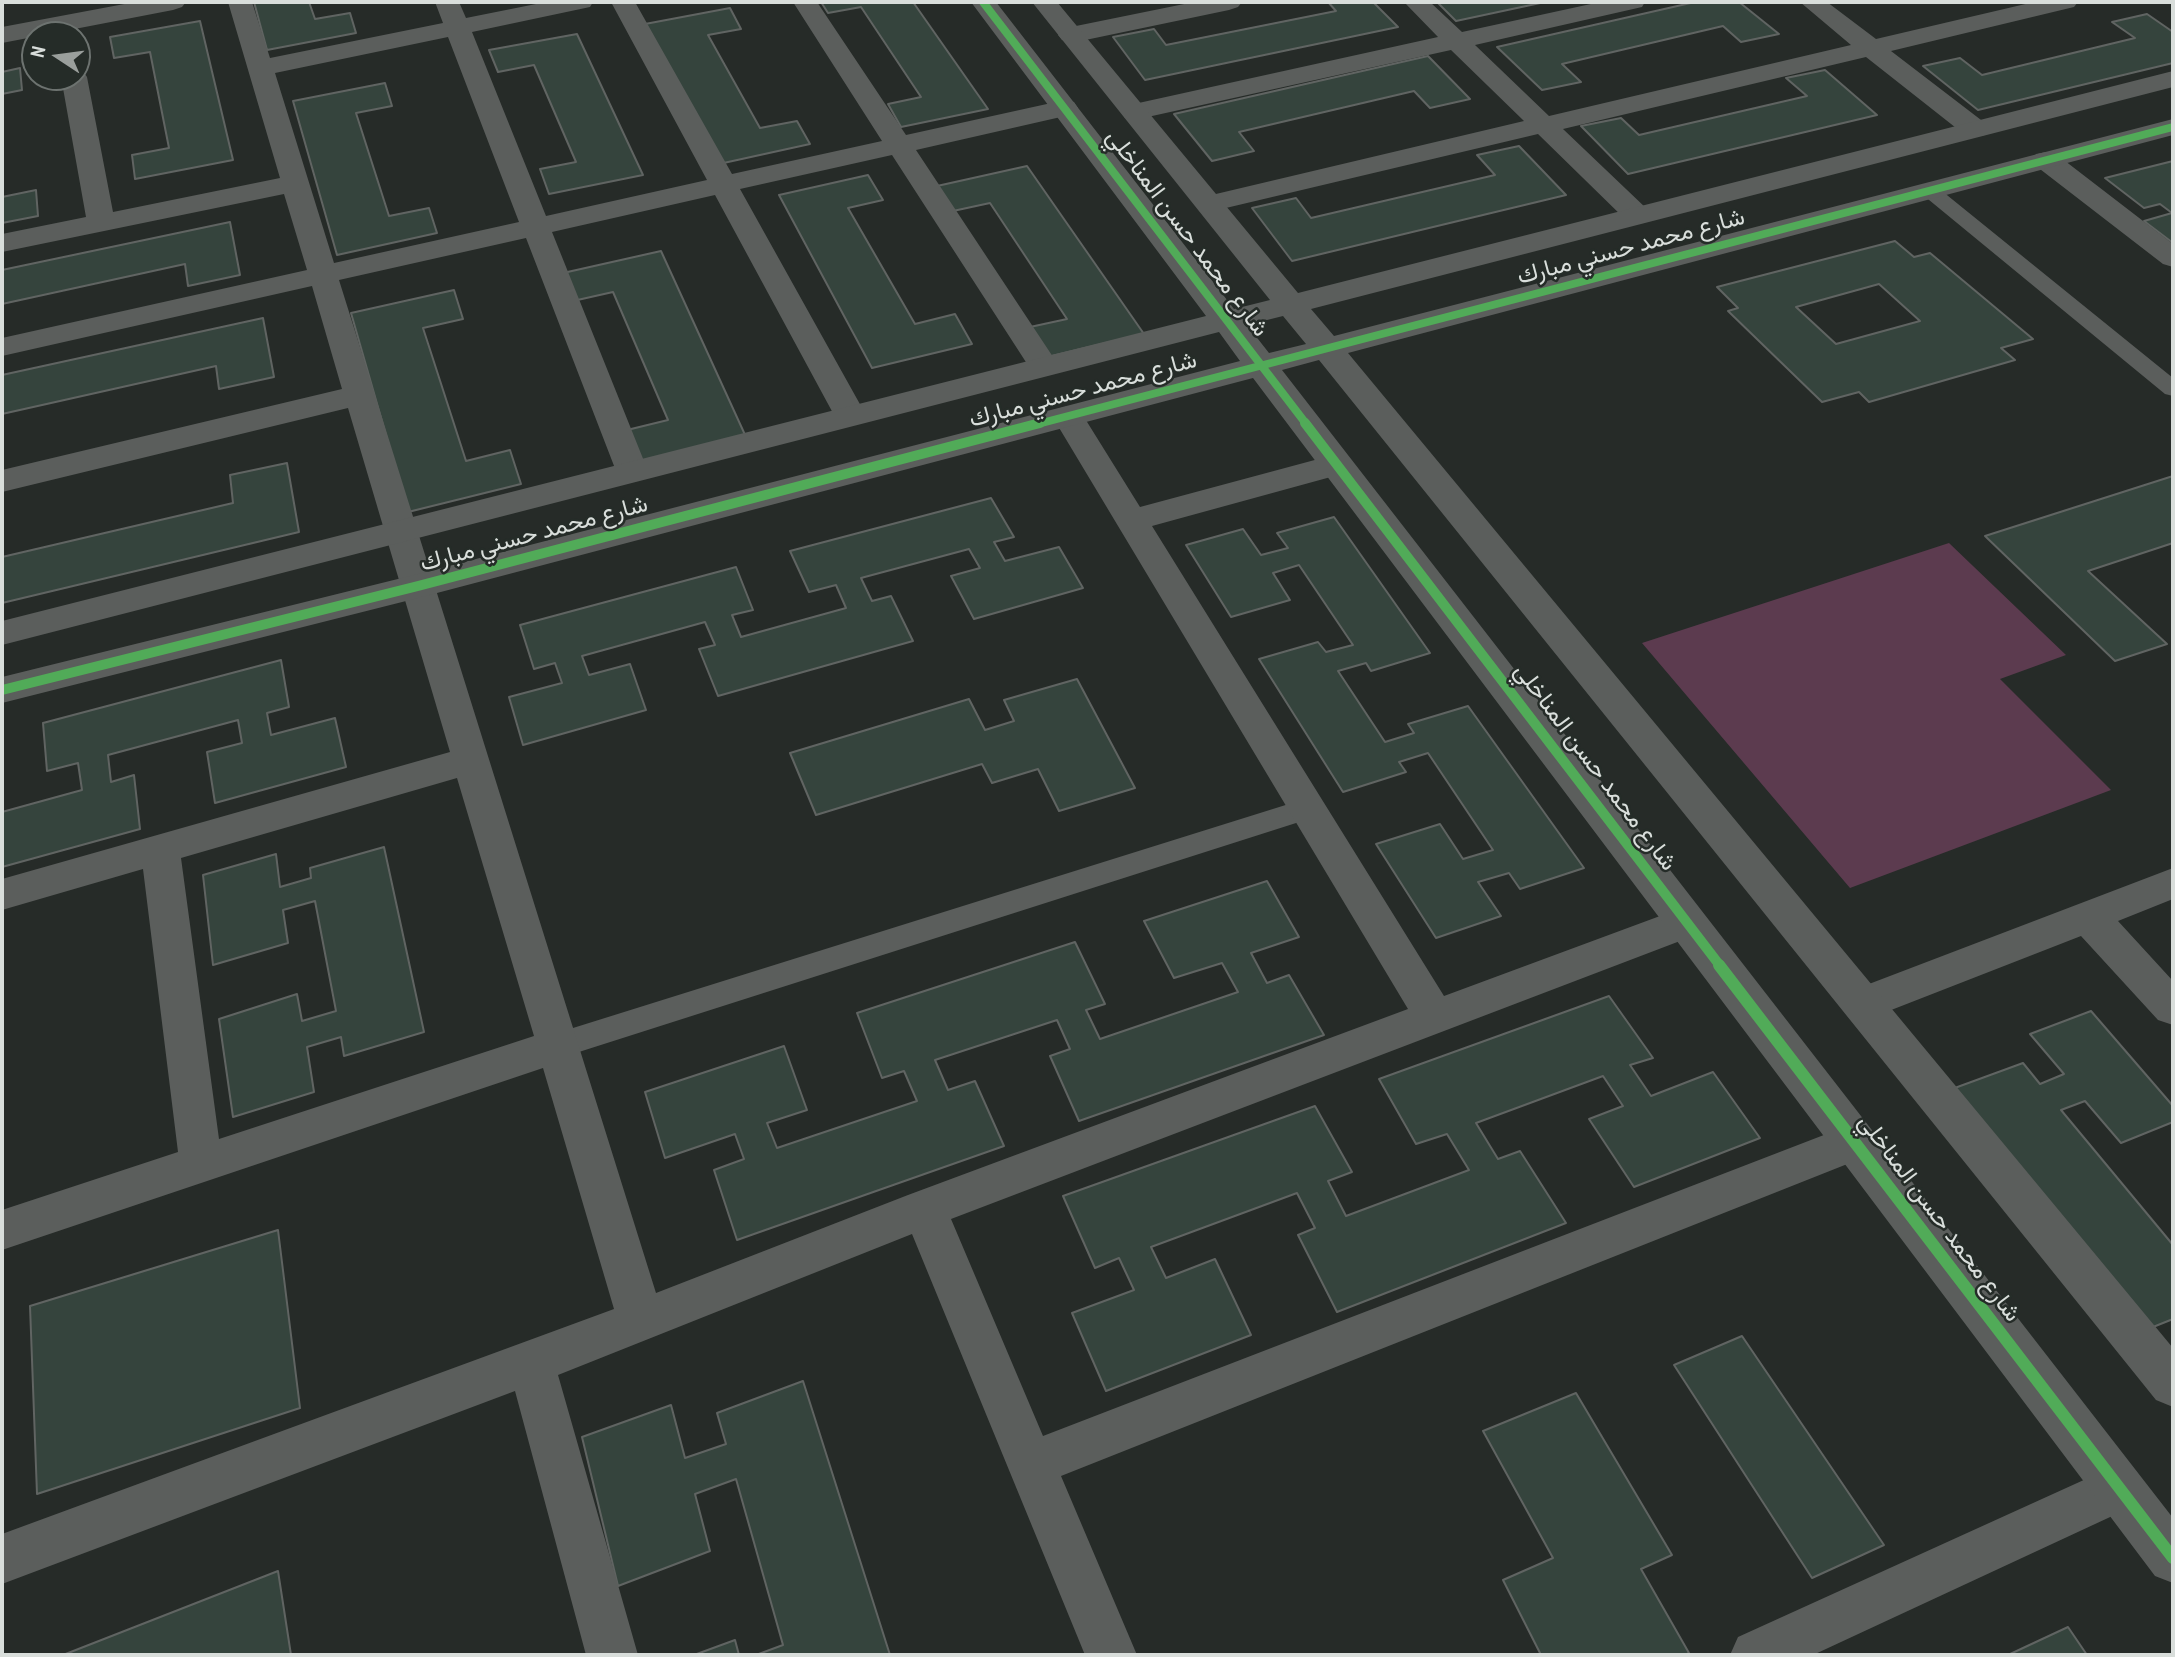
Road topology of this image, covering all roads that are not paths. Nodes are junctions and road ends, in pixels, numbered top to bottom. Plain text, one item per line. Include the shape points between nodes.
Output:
1 (173, 2) edge
2 (240, 2) edge
3 (581, 2) edge
4 (623, 2) edge
5 (805, 2) edge
6 (983, 2) edge
7 (1044, 2) edge
8 (1229, 2) edge
9 (1416, 2) edge
10 (1633, 2) edge
11 (1812, 2) edge
12 (2065, 2) edge
13 (452, 15) edge
14 (91, 22) edge
15 (21, 33) edge
16 (2, 35) edge
17 (1071, 35) junction
18 (1457, 41) junction
19 (1870, 48) junction
20 (261, 68) junction
21 (2173, 79) edge
22 (77, 91) edge
23 (1065, 108) junction
24 (1134, 112) junction
25 (1544, 125) junction
26 (2173, 127) edge
27 (1975, 129) junction
28 (900, 146) junction
29 (2046, 160) junction
30 (295, 183) junction
31 (723, 185) junction
32 (1930, 191) junction
33 (1209, 204) junction
34 (1637, 215) junction
35 (101, 223) junction
36 (536, 227) junction
37 (2, 243) edge
38 (2173, 258) edge
39 (323, 275) junction
40 (1291, 303) junction
41 (1226, 320) junction
42 (2, 347) edge
43 (1328, 348) junction
44 (1261, 365) junction
45 (1044, 366) junction
46 (2173, 389) edge
47 (360, 395) junction
48 (850, 415) junction
49 (1069, 416) junction
50 (1337, 465) junction
51 (632, 471) junction
52 (2, 481) edge
53 (1132, 520) junction
54 (401, 530) junction
55 (418, 586) junction
56 (2, 633) edge
57 (2, 690) edge
58 (471, 760) junction
59 (1308, 809) junction
60 (160, 848) junction
61 (2173, 883) edge
62 (2, 894) edge
63 (2088, 916) junction
64 (1687, 922) junction
65 (1863, 1004) junction
66 (2173, 1008) edge
67 (1435, 1017) junction
68 (557, 1046) junction
69 (1855, 1142) junction
70 (201, 1164) junction
71 (924, 1209) junction
72 (2, 1230) edge
73 (640, 1320) junction
74 (531, 1363) junction
75 (2173, 1384) edge
76 (1031, 1464) junction
77 (2119, 1488) junction
78 (2173, 1558) edge
79 (2, 1559) edge
80 (612, 1655) edge
81 (1111, 1655) edge
82 (1756, 1655) edge

1 - 14 street
2 - 20 street
3 - 13 street
4 - 31 street
5 - 28 street
6 - 23 street, شارع محمد حسن المناخلي
7 - 17 street, شارع محمد حسن المناخلي
8 - 17 street
9 - 18 street
10 - 18 street
11 - 19 street
12 - 19 street
13 - 20 street
13 - 36 street
15 - 16 street
17 - 24 street, شارع محمد حسن المناخلي
18 - 24 street
18 - 25 street
19 - 25 street
19 - 27 street
20 - 30 street
21 - 27 street, شارع محمد حسني مبارك
22 - 35 street
23 - 28 street
23 - 41 street, شارع محمد حسن المناخلي
24 - 33 street, شارع محمد حسن المناخلي
25 - 33 street
25 - 34 street
26 - 29 street, شارع محمد حسني مبارك
27 - 34 street, شارع محمد حسني مبارك
28 - 31 street
28 - 45 street
29 - 32 street, شارع محمد حسني مبارك
29 - 38 street
30 - 35 street
30 - 39 street
31 - 36 street
31 - 48 street
32 - 43 street, شارع محمد حسني مبارك
32 - 46 lane
33 - 40 street, شارع محمد حسن المناخلي
34 - 40 street, شارع محمد حسني مبارك
35 - 37 street
36 - 39 street
36 - 51 street
39 - 42 street
39 - 47 street
40 - 41 street, شارع محمد حسني مبارك
40 - 43 street, شارع محمد حسن المناخلي
41 - 44 street, شارع محمد حسن المناخلي
41 - 45 street, شارع محمد حسني مبارك
43 - 44 street, شارع محمد حسني مبارك
43 - 65 street, شارع محمد حسن المناخلي
44 - 49 street, شارع محمد حسني مبارك
44 - 50 street, شارع محمد حسن المناخلي
45 - 48 street, شارع محمد حسني مبارك
47 - 52 street
47 - 54 street
48 - 51 street, شارع محمد حسني مبارك
49 - 53 street
49 - 55 street, شارع محمد حسني مبارك
50 - 53 street
50 - 64 street, شارع محمد حسن المناخلي
51 - 54 street, شارع محمد حسني مبارك
53 - 59 street
54 - 55 street
54 - 56 street, شارع محمد حسني مبارك
55 - 57 street, شارع محمد حسني مبارك
55 - 58 street
58 - 60 street
58 - 68 street
59 - 67 street
59 - 68 lane
60 - 62 street
60 - 70 street
61 - 63 street
63 - 65 street
63 - 66 street
64 - 67 street
64 - 69 street, شارع محمد حسن المناخلي
65 - 75 street, شارع محمد حسن المناخلي
67 - 71 street
68 - 70 street
68 - 73 street
69 - 76 street
69 - 77 street, شارع محمد حسن المناخلي
70 - 72 street
71 - 73 street
71 - 76 street
73 - 74 street
74 - 79 street
74 - 80 street
76 - 81 street
77 - 78 street, شارع محمد حسن المناخلي
77 - 82 street

